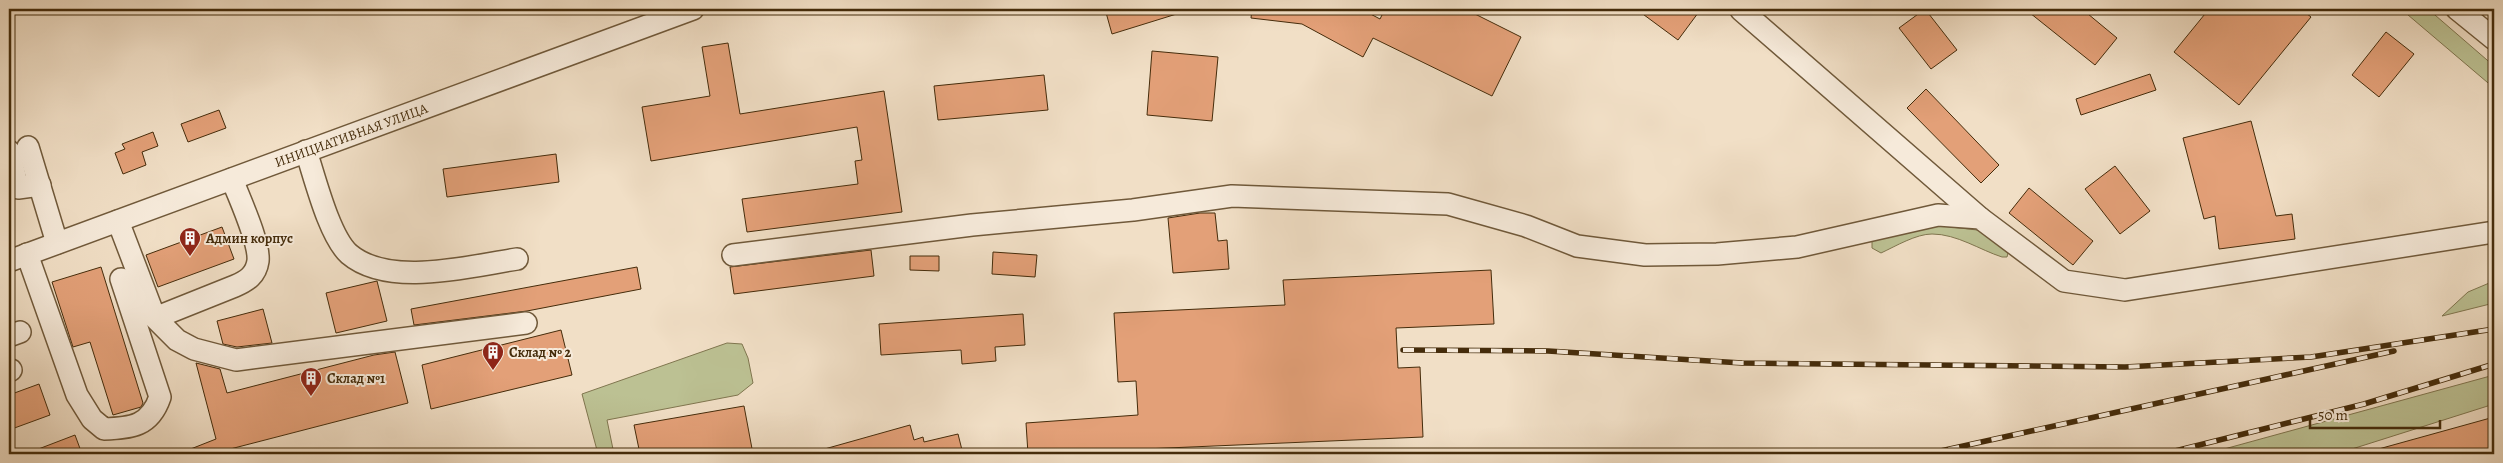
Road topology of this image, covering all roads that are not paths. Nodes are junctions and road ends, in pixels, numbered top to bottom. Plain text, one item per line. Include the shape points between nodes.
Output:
1 (693, 9) edge
2 (2457, 9) edge
3 (1741, 10) dead end
4 (2494, 39) edge
5 (18, 149) edge
6 (306, 151) junction
7 (232, 179) junction
8 (1980, 218) junction
9 (118, 221) junction
10 (2494, 232) edge
11 (57, 243) junction
12 (733, 255) dead end
13 (18, 258) edge
14 (517, 259) dead end
15 (122, 279) dead end
16 (154, 318) junction
17 (526, 323) dead end

1 - 6 street, ИНИЦИАТИВНАЯ УЛИЦА
2 - 4 street
3 - 8 street
5 - 11 street via 40,186
6 - 7 street, ИНИЦИАТИВНАЯ УЛИЦА
6 - 14 street via 331,225 349,253 366,263 380,270 400,272 460,269
7 - 9 street, ИНИЦИАТИВНАЯ УЛИЦА
7 - 16 street via 256,247 258,261 254,272 248,281
8 - 10 street via 2064,281 2125,290
8 - 12 street via 1938,215 1797,247 1717,254 1646,255 1577,246 1526,226 1448,204 1232,196
9 - 11 street, ИНИЦИАТИВНАЯ УЛИЦА
9 - 16 street
11 - 13 street, ИНИЦИАТИВНАЯ УЛИЦА
13 - 15 street via 77,395 92,419 104,429 133,427 155,412 160,397
16 - 17 street via 177,340 194,349 236,360

